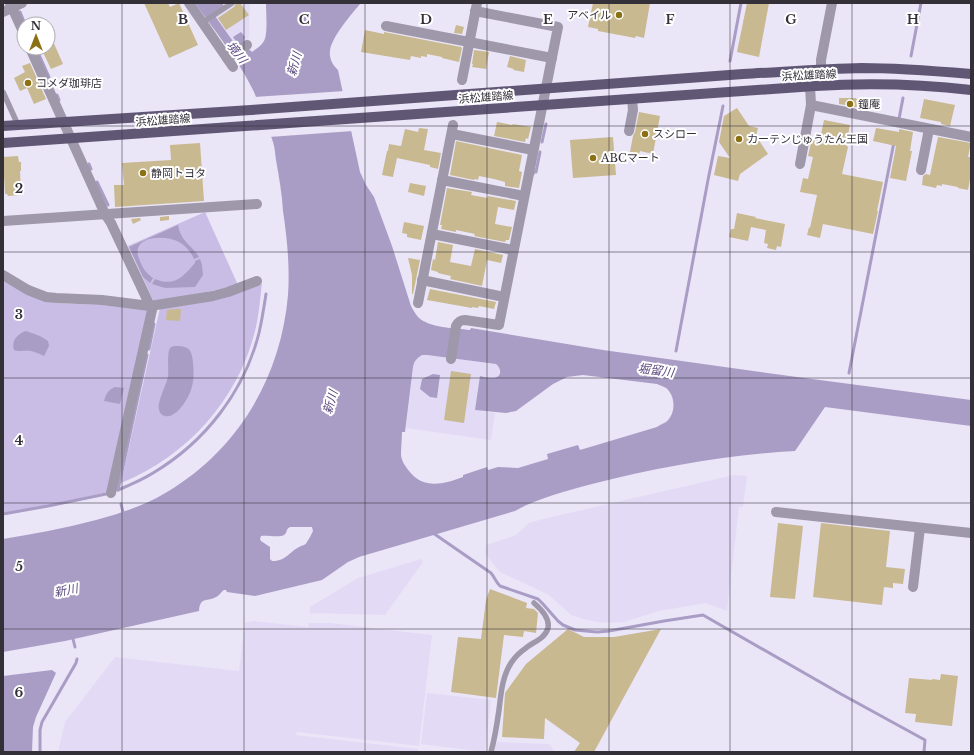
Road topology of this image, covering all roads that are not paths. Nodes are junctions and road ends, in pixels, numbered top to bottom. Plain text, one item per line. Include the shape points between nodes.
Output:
1 (22, 3) edge
2 (189, 3) edge
3 (232, 3) edge
4 (832, 3) edge
5 (8, 7) edge
6 (476, 7) edge
7 (16, 20) edge
8 (203, 22) junction
9 (386, 26) dead end
10 (469, 42) junction
11 (247, 45) dead end
12 (34, 56) edge
13 (229, 57) junction
14 (552, 58) junction
15 (232, 67) dead end
16 (821, 69) junction
17 (971, 74) edge
18 (462, 80) dead end
19 (810, 86) junction
20 (546, 88) junction
21 (971, 90) edge
22 (3, 92) edge
23 (632, 99) junction
24 (543, 105) junction
25 (811, 105) junction
26 (63, 122) junction
27 (18, 125) junction
28 (3, 126) edge
29 (929, 129) junction
30 (629, 131) dead end
31 (971, 137) edge
32 (71, 138) junction
33 (3, 143) edge
34 (534, 150) junction
35 (800, 164) dead end
36 (921, 170) dead end
37 (442, 180) junction
38 (524, 196) junction
39 (257, 204) dead end
40 (105, 214) junction
41 (3, 221) edge
42 (432, 234) junction
43 (514, 250) junction
44 (3, 275) edge
45 (422, 280) junction
46 (257, 282) dead end
47 (504, 297) junction
48 (418, 303) dead end
49 (150, 306) junction
50 (451, 359) dead end
51 (111, 494) dead end
52 (776, 512) dead end
53 (920, 528) junction
54 (971, 533) edge
55 (913, 587) dead end
56 (534, 603) dead end
57 (491, 752) edge

1 - 5 street
2 - 8 street
3 - 8 lane
4 - 16 street
5 - 7 street
6 - 10 street
6 - 14 street via 558,27
8 - 13 street
9 - 10 street
10 - 14 street
10 - 18 street
11 - 13 street
12 - 26 street
13 - 15 street
14 - 20 street
16 - 17 main road, 浜松雄踏線 via 907,69
16 - 20 main road, 浜松雄踏線
19 - 21 main road, 浜松雄踏線 via 887,84
19 - 23 main road, 浜松雄踏線
19 - 25 street
20 - 24 street
20 - 26 main road, 浜松雄踏線
22 - 27 lane
23 - 24 main road, 浜松雄踏線
23 - 30 street via 633,110
24 - 32 main road, 浜松雄踏線
24 - 34 street
25 - 29 street
25 - 35 street
26 - 27 main road, 浜松雄踏線
26 - 32 street
27 - 28 main road, 浜松雄踏線
29 - 31 street
29 - 36 street
32 - 33 main road, 浜松雄踏線
32 - 40 street
34 - 37 street via 452,129
34 - 38 street
37 - 38 street
37 - 42 street
38 - 43 street
39 - 40 street
40 - 41 street
40 - 49 street
42 - 43 street
42 - 45 street
43 - 47 street
44 - 49 street via 46,297
45 - 47 street
45 - 48 street
46 - 49 street via 213,296
47 - 50 street via 499,325 465,320 458,322
49 - 51 street via 152,310
52 - 53 street
53 - 54 street
53 - 55 street
56 - 57 lane via 545,615 547,631 517,655 507,670

